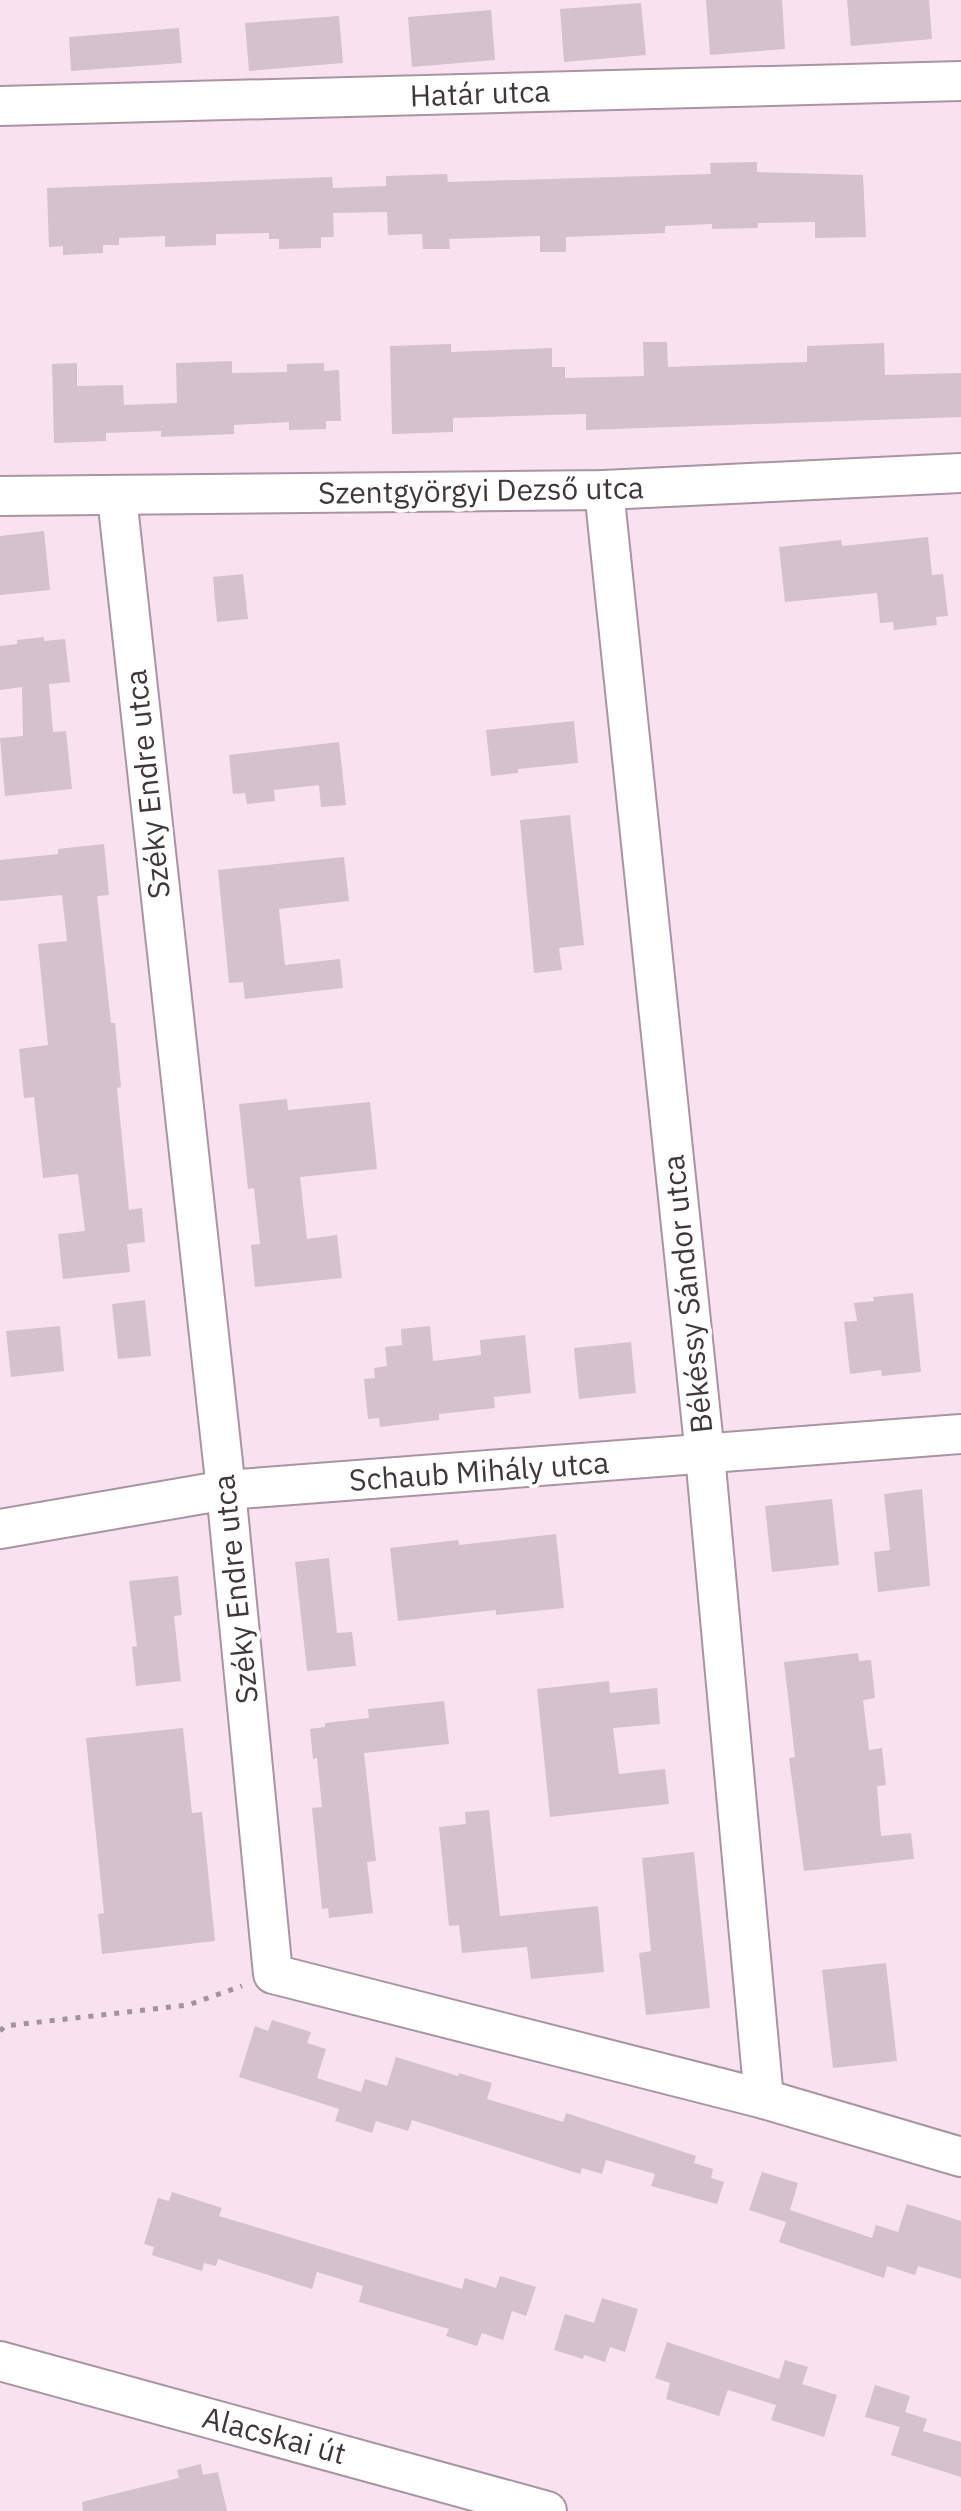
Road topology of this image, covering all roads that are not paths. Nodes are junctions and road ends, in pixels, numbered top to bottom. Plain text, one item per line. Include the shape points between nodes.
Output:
1 (961, 81) edge
2 (0, 106) edge
3 (961, 472) edge
4 (604, 490) junction
5 (0, 496) edge
6 (117, 497) junction
7 (961, 1434) edge
8 (704, 1456) junction
9 (226, 1490) junction
10 (0, 1529) edge
11 (764, 2099) junction
12 (961, 2157) edge
13 (0, 2362) edge
14 (547, 2511) edge

1 - 2 street, Határ utca
3 - 4 street, Szentgyörgyi Dezső utca
4 - 6 street, Szentgyörgyi Dezső utca
4 - 8 street, Békéssy Sándor utca
5 - 6 street, Szentgyörgyi Dezső utca
6 - 9 street, Széky Endre utca
7 - 8 street, Schaub Mihály utca
8 - 9 street, Schaub Mihály utca
8 - 11 street, Békéssy Sándor utca
9 - 10 street, Schaub Mihály utca
9 - 11 street, Széky Endre utca via 274,1974
11 - 12 street
13 - 14 street, Alacskai út

